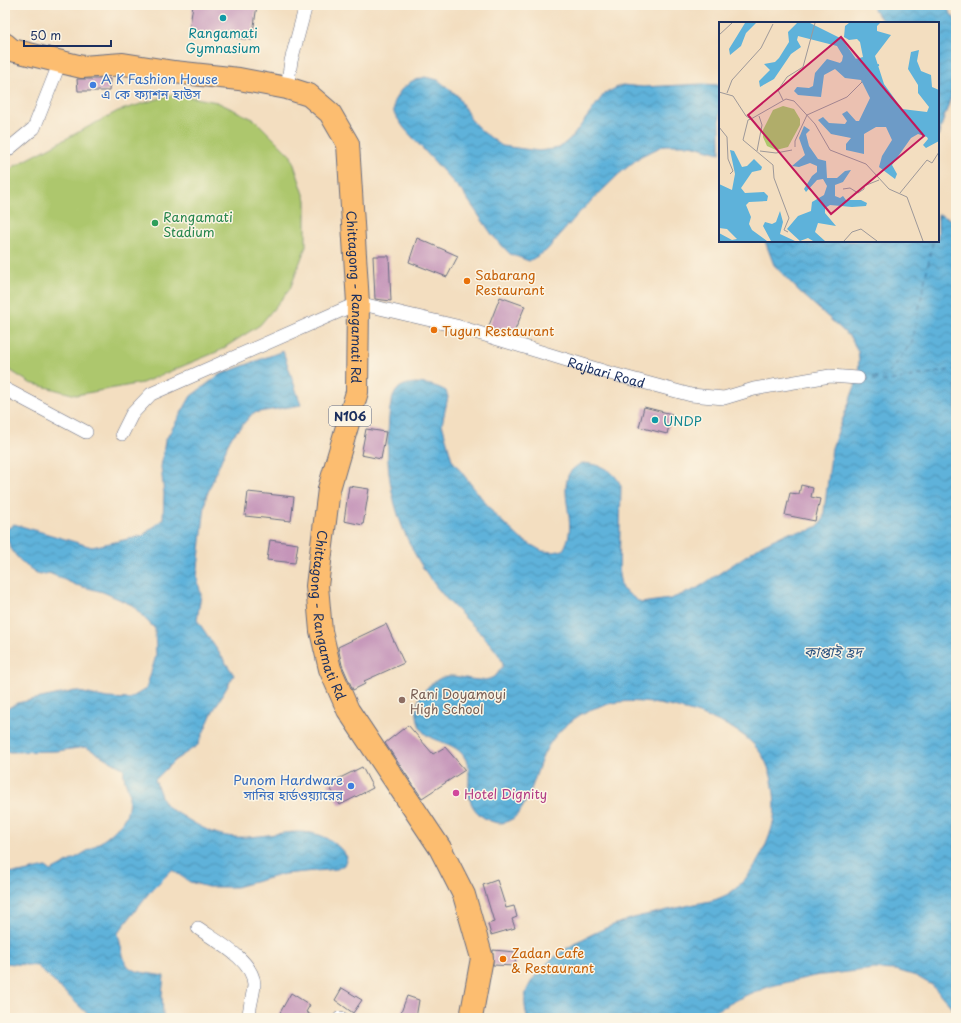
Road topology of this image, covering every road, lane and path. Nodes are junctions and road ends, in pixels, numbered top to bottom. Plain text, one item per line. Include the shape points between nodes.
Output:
1 (306, 5) edge
2 (7, 46) edge
3 (60, 62) junction
4 (287, 88) junction
5 (5, 152) edge
6 (358, 303) junction
7 (858, 378) dead end
8 (5, 389) edge
9 (86, 432) dead end
10 (122, 434) dead end
11 (198, 928) dead end
12 (249, 1018) edge
13 (471, 1018) edge

1 - 4 street via 291,61
2 - 3 highway, Chittagong - Rangamati Rd / N106
3 - 4 highway, Chittagong - Rangamati Rd / N106 via 82,67 123,64
3 - 5 street via 34,128
4 - 6 highway, Chittagong - Rangamati Rd / N106 via 309,95 330,113 348,144
6 - 7 street, Rajbari Road via 456,326 691,395 724,398 754,389 830,376
6 - 10 street via 151,394 132,414
6 - 13 highway, Chittagong - Rangamati Rd / N106 via 357,392 329,489 317,586 320,631 330,669 348,710 440,848 464,895 482,958
8 - 9 street
11 - 12 street via 247,964 254,984

